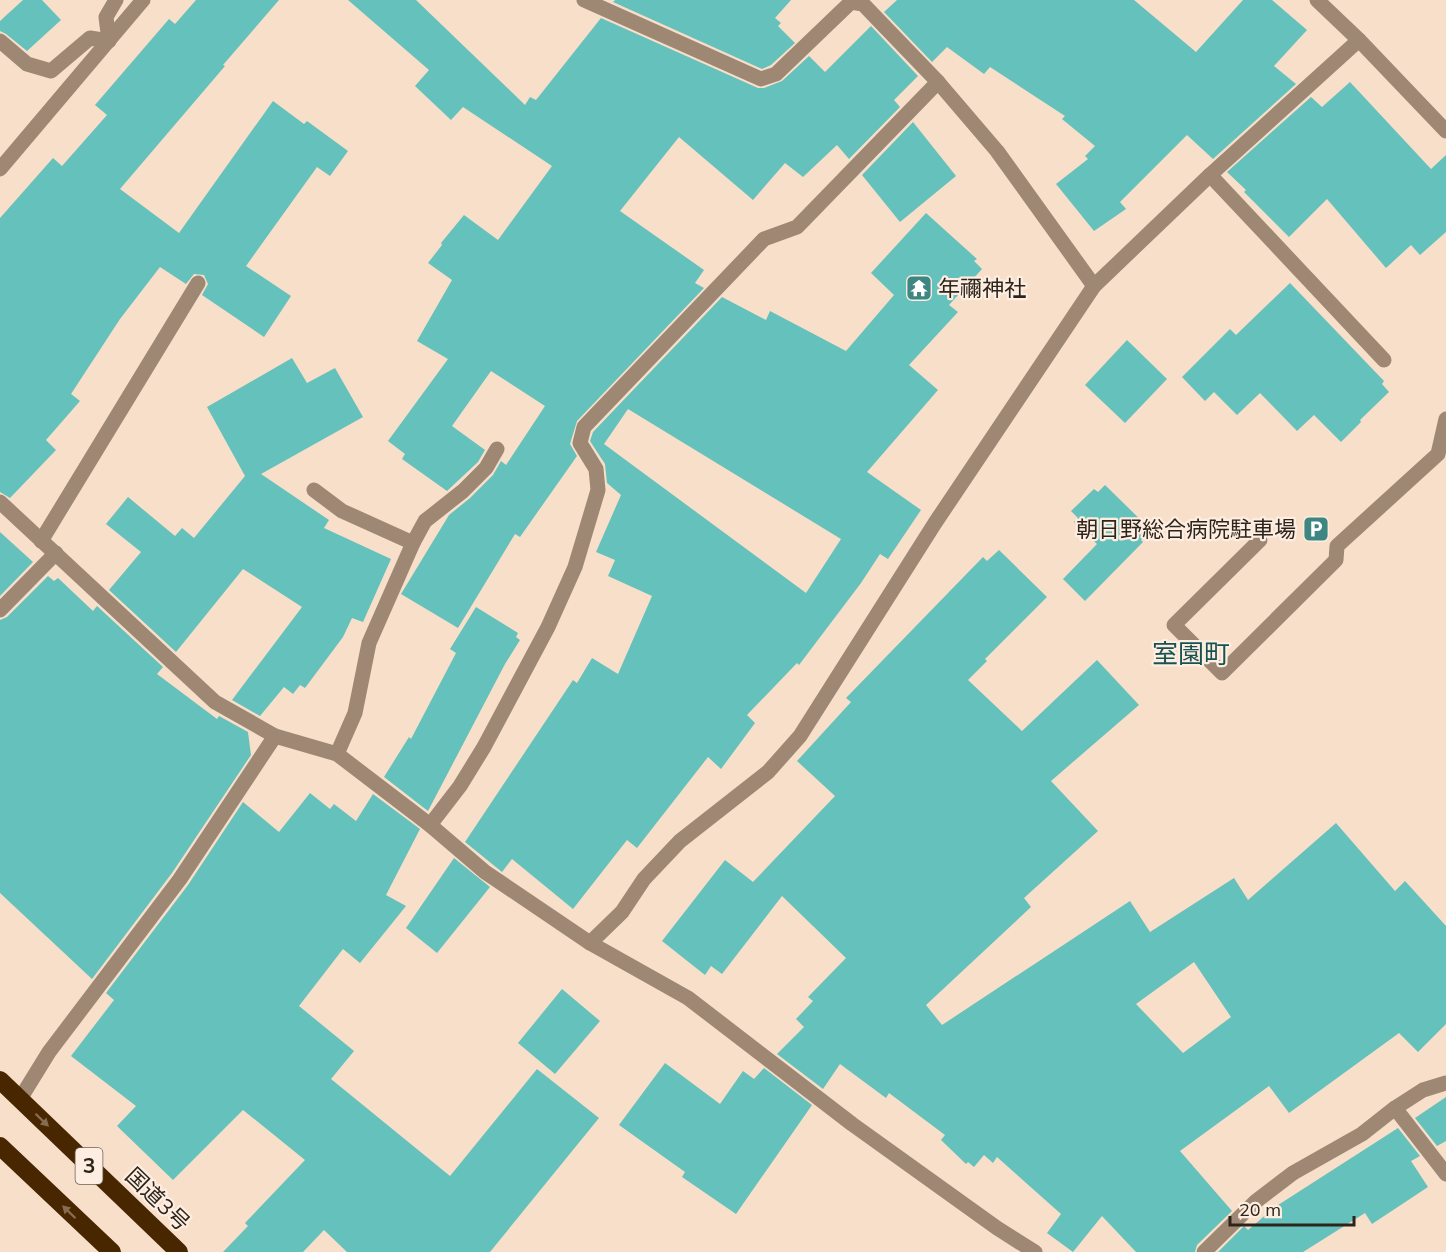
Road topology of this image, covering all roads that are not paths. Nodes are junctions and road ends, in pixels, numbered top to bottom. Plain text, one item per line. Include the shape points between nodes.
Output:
1 (116, 0) edge
2 (143, 0) edge
3 (584, 0) edge
4 (1317, 0) edge
5 (850, 1) edge
6 (1359, 40) junction
7 (0, 41) edge
8 (109, 41) junction
9 (938, 82) junction
10 (1446, 131) edge
11 (0, 169) edge
12 (1210, 175) junction
13 (198, 283) dead end
14 (1094, 286) junction
15 (1384, 360) dead end
16 (1446, 419) edge
17 (497, 449) dead end
18 (314, 490) dead end
19 (0, 502) edge
20 (1260, 540) dead end
21 (41, 541) junction
22 (413, 543) junction
23 (56, 553) junction
24 (0, 610) edge
25 (275, 736) junction
26 (337, 754) junction
27 (430, 825) junction
28 (590, 943) junction
29 (0, 1080) edge
30 (1446, 1083) edge
31 (20, 1099) junction
32 (1395, 1108) junction
33 (0, 1146) edge
34 (1446, 1174) edge
35 (112, 1252) edge
36 (179, 1252) edge
37 (1035, 1252) edge
38 (1204, 1252) edge

1 - 8 street via 106,17
2 - 8 street
3 - 5 street via 761,79 776,74
4 - 6 street
5 - 9 street via 863,4
6 - 10 street
6 - 12 street
7 - 8 street via 27,64 51,71 90,38
8 - 11 street
9 - 14 street via 997,151
9 - 27 street via 797,227 764,238 584,427 580,443 596,469 598,490 575,567 549,627 484,747
12 - 14 street
12 - 15 street
13 - 21 street
14 - 28 street via 935,523 800,736 768,772 680,842 644,879 622,912
16 - 20 street via 1438,454 1337,546 1336,560 1222,673 1174,625
17 - 22 street via 486,468 425,521
18 - 22 street via 342,512
19 - 21 street
21 - 23 street
22 - 26 street via 369,643 355,713
23 - 24 street
23 - 25 street via 215,702
25 - 26 street
25 - 31 street via 180,879 49,1052
26 - 27 street
27 - 28 street via 485,872
28 - 37 street via 688,998 852,1124
29 - 31 highway, 国道3号 / 3
30 - 32 street via 1423,1090
31 -> 36 highway, 国道3号 / 3
32 - 34 street
32 - 38 street via 1362,1134 1278,1184
35 -> 33 highway, 3

